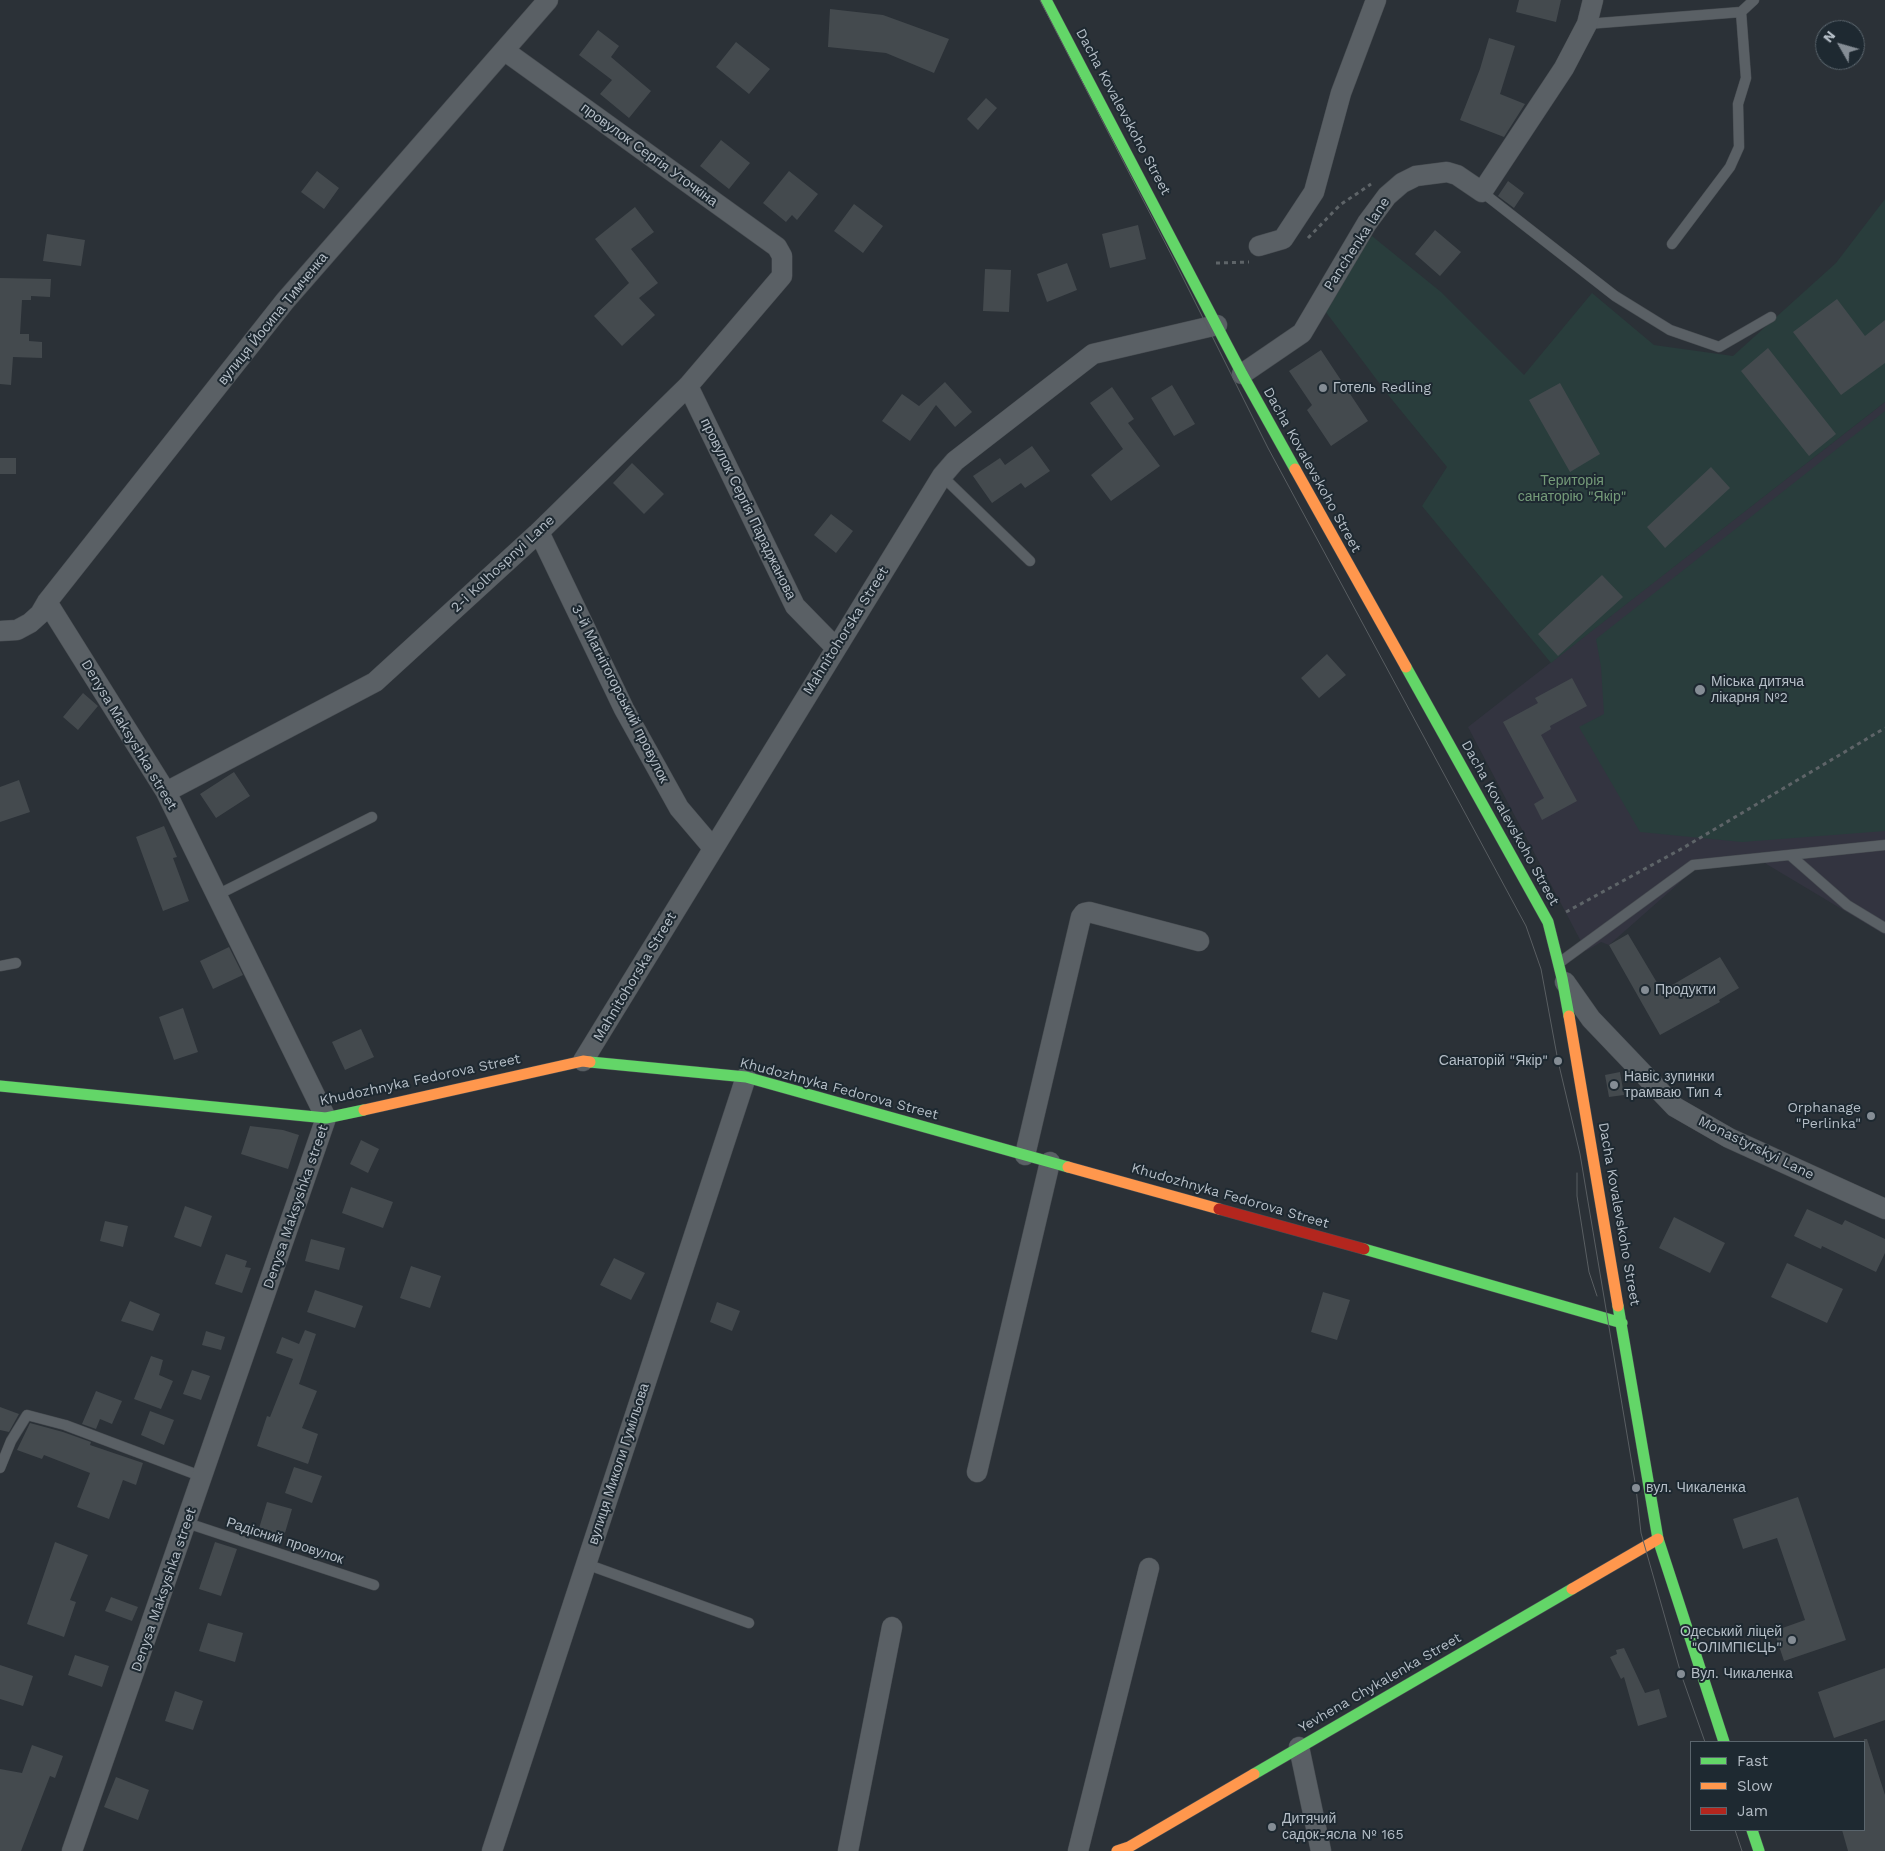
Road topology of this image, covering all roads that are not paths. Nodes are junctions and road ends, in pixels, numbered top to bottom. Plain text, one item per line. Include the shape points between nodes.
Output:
1 (548, 0) edge
2 (1046, 0) edge
3 (1376, 0) edge
4 (1593, 0) edge
5 (1754, 0) edge
6 (1741, 12) junction
7 (1587, 24) junction
8 (505, 51) junction
9 (1482, 192) junction
10 (1672, 244) dead end
11 (1256, 254) road end
12 (784, 266) joint
13 (1771, 317) dead end
14 (1217, 324) junction
15 (1242, 374) junction
16 (688, 386) junction
17 (942, 476) junction
18 (539, 532) junction
19 (1030, 561) dead end
20 (47, 602) junction
21 (0, 631) edge
22 (836, 648) junction
23 (166, 792) junction
24 (372, 817) dead end
25 (1885, 845) edge
26 (714, 848) junction
27 (1790, 854) junction
28 (217, 896) junction
29 (1885, 928) edge
30 (1199, 941) dead end
31 (16, 963) dead end
32 (0, 966) edge
33 (1560, 971) junction
34 (583, 1061) junction
35 (746, 1076) junction
36 (0, 1086) edge
37 (326, 1118) junction
38 (1025, 1155) junction
39 (1050, 1162) junction
40 (1885, 1209) edge
41 (1622, 1323) junction
42 (0, 1468) edge
43 (977, 1472) dead end
44 (203, 1477) junction
45 (187, 1524) junction
46 (1658, 1539) junction
47 (586, 1564) junction
48 (1149, 1568) dead end
49 (374, 1585) dead end
50 (749, 1623) dead end
51 (892, 1627) dead end
52 (1724, 1741) edge
53 (1299, 1747) junction
54 (1752, 1831) edge
55 (72, 1851) edge
56 (492, 1851) edge
57 (848, 1851) edge
58 (1078, 1851) edge
59 (1117, 1851) edge
60 (1321, 1851) edge
61 (1759, 1851) edge

1 - 8 street, вулиця Йосипа Тимченка
2 - 14 street, Dacha Kovalevskoho Street
3 - 11 street via 1341,93 1314,192 1284,239
4 - 7 street
5 - 6 lane
6 - 7 lane
6 - 10 lane via 1746,78 1738,104 1739,147 1730,167
7 - 9 street via 1564,68
8 - 12 street, провулок Сергія Уточкіна via 777,248
8 - 20 street, вулиця Йосипа Тимченка via 285,301
9 - 13 lane via 1615,296 1670,330 1718,347
9 - 15 street, Panchenka lane via 1458,175 1447,172 1416,176 1402,183 1387,196 1367,224 1302,333
12 - 16 street, 2-i Kolhospnyi Lane via 782,276
14 - 15 street, Dacha Kovalevskoho Street
14 - 17 street, Mahnitohorska Street via 1093,354 955,461
15 - 33 street, Dacha Kovalevskoho Street via 1548,922
16 - 18 street, 2-i Kolhospnyi Lane
16 - 22 street, провулок Сергія Параджанова via 795,606
17 - 19 lane
17 - 22 street, Mahnitohorska Street
18 - 23 street, 2-i Kolhospnyi Lane via 375,682
18 - 26 street, 3-й Магнітогорський провулок via 629,717 679,808
20 - 21 street, вулиця Йосипа Тимченка via 30,624 17,630
20 - 23 street, Denysa Maksyshka street
22 - 26 street, Mahnitohorska Street
23 - 28 street, Denysa Maksyshka street
24 - 28 lane
25 - 27 lane
26 - 34 street, Mahnitohorska Street
27 - 29 lane via 1847,906
27 - 33 lane via 1693,865 1603,933
28 - 37 street, Denysa Maksyshka street
30 - 38 street via 1084,913
31 - 32 lane
33 - 40 street, Monastyrskyi Lane via 1590,1020 1675,1107 1730,1138
33 - 41 street, Dacha Kovalevskoho Street
34 - 35 street, Khudozhnyka Fedorova Street
34 - 37 street, Khudozhnyka Fedorova Street
35 - 38 street, Khudozhnyka Fedorova Street
35 - 47 street, вулиця Миколи Гумільова
36 - 37 street, Khudozhnyka Fedorova Street
37 - 44 street, Denysa Maksyshka street
38 - 39 street, Khudozhnyka Fedorova Street
39 - 41 street, Khudozhnyka Fedorova Street
39 - 43 street
41 - 46 street, Dacha Kovalevskoho Street
42 - 44 lane via 27,1415 65,1425
44 - 45 street, Denysa Maksyshka street
45 - 49 lane, Радісний провулок
45 - 55 street, Denysa Maksyshka street
46 - 52 street, Dacha Kovalevskoho Street
46 - 53 street, Yevhena Chykalenka Street
47 - 50 lane
47 - 56 street, вулиця Миколи Гумільова
48 - 58 street
51 - 57 street
53 - 59 street, Yevhena Chykalenka Street
53 - 60 street
54 - 61 street

